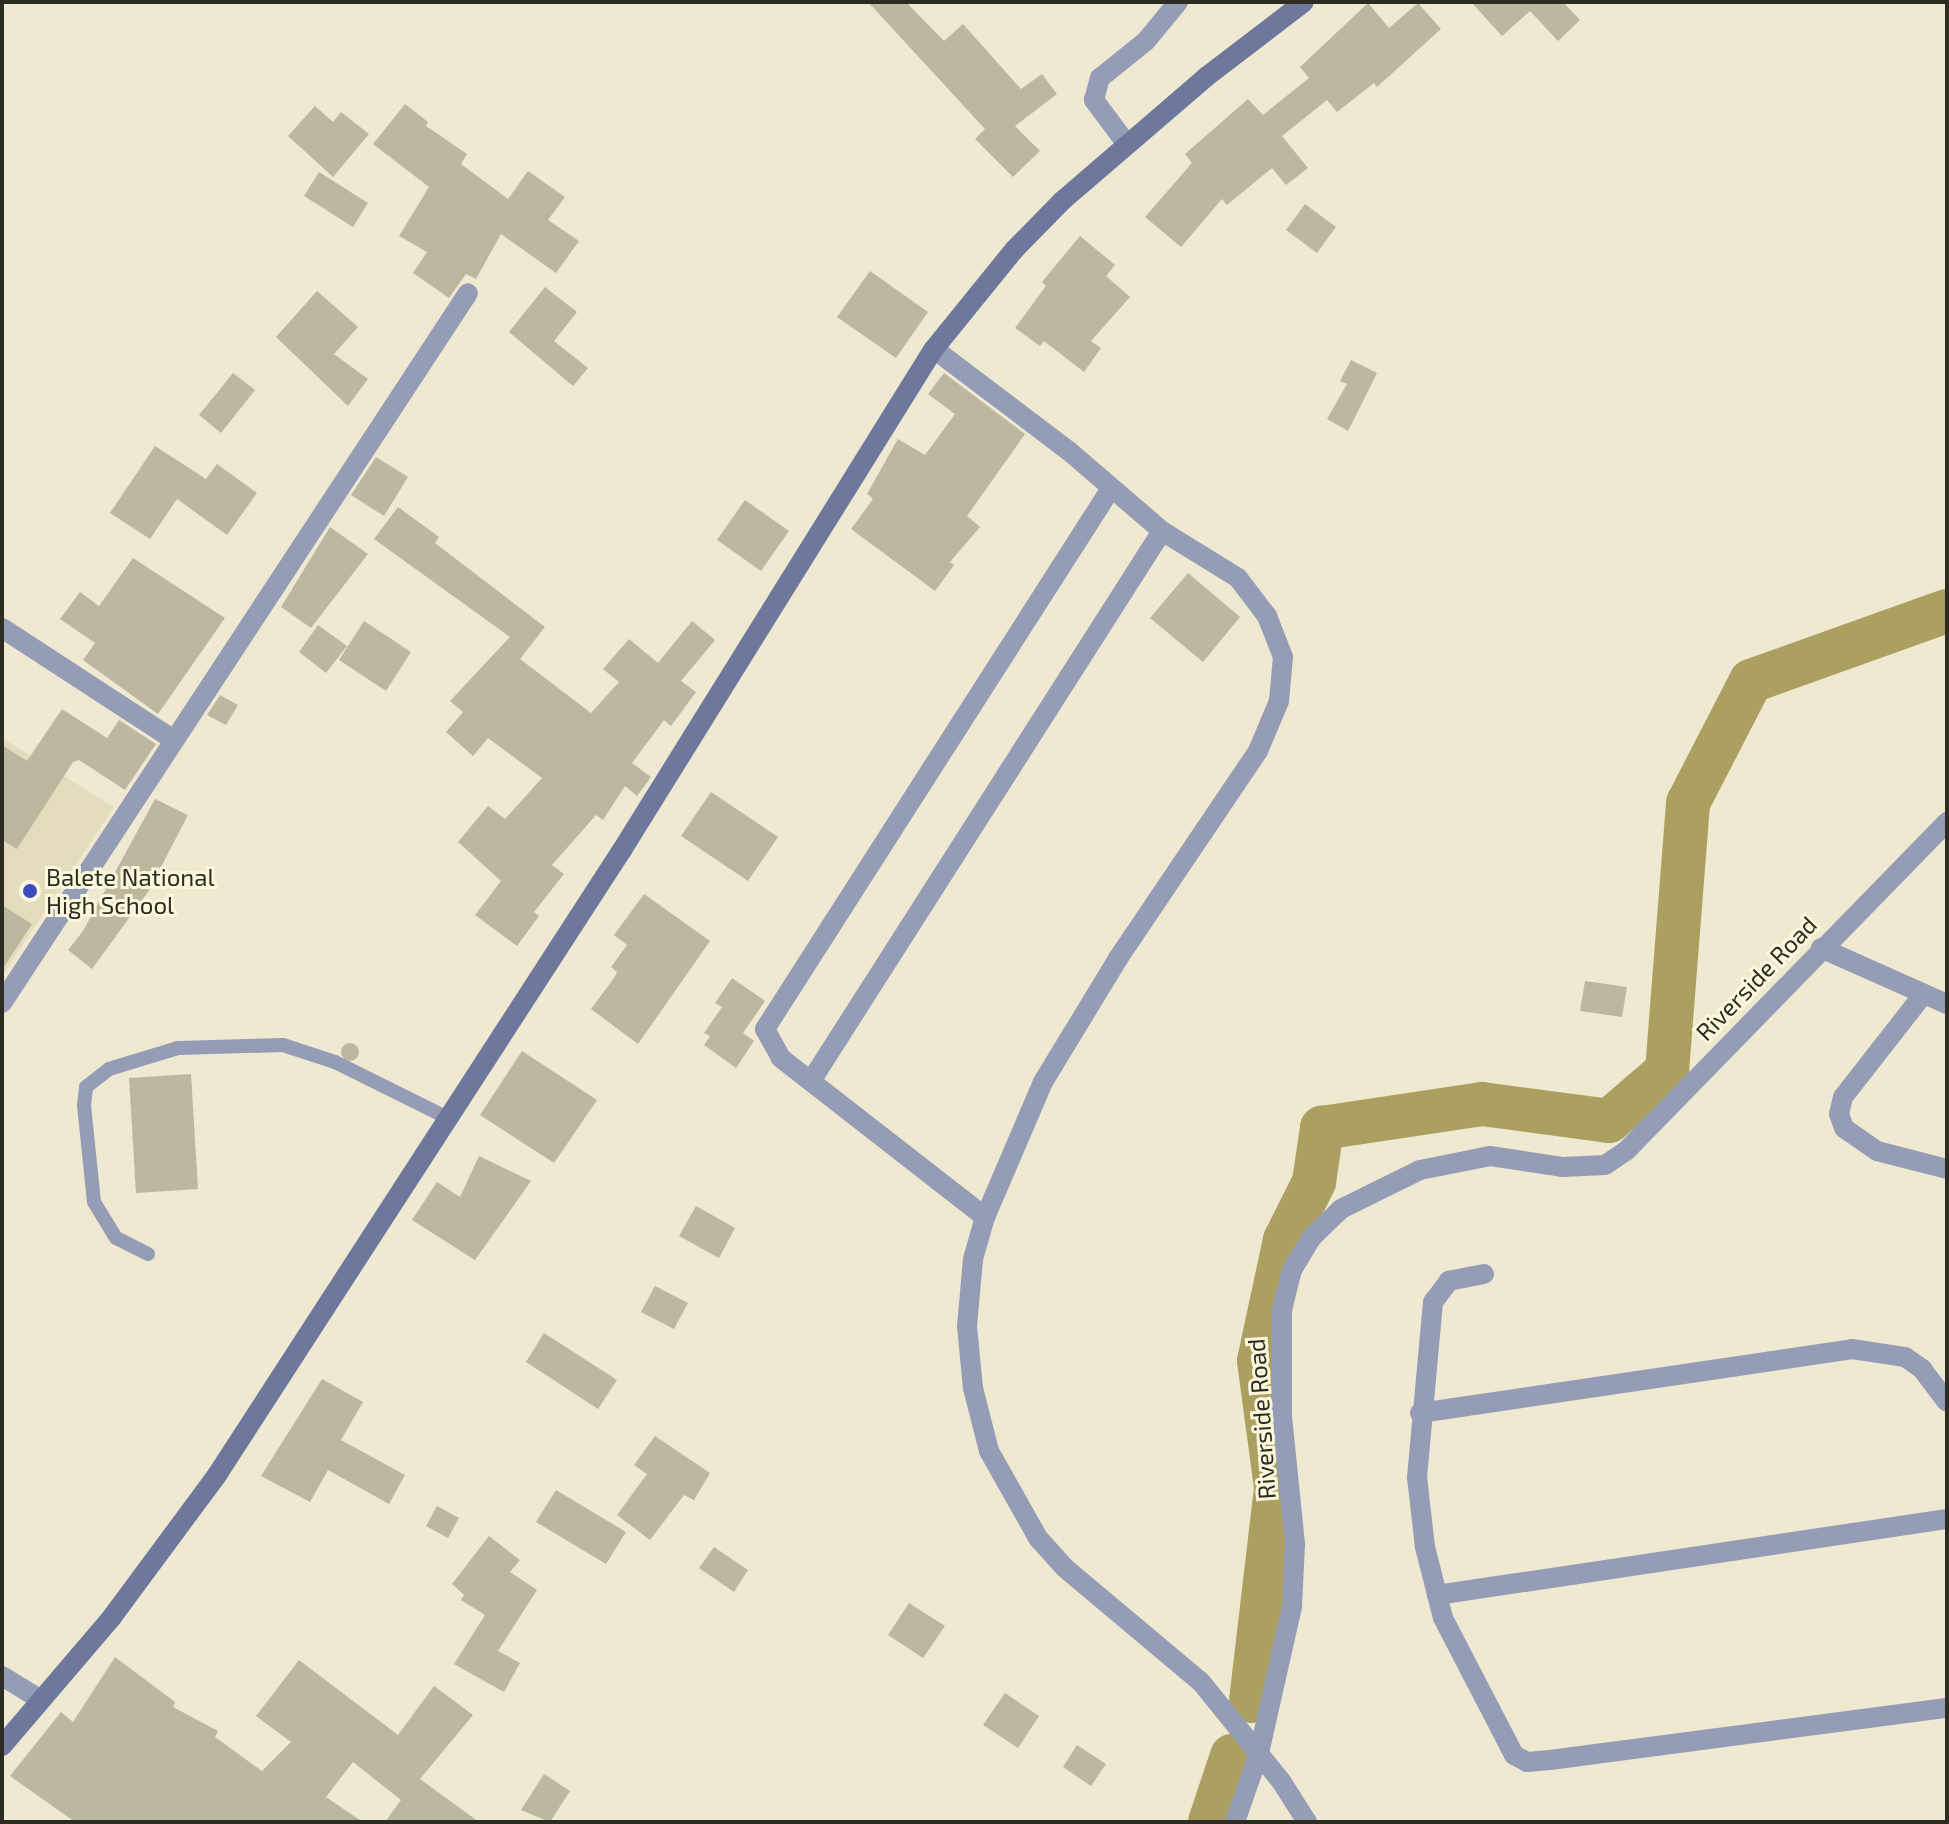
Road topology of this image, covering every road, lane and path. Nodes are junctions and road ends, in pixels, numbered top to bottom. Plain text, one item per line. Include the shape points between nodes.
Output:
1 (1178, 2) edge
2 (1304, 2) edge
3 (1126, 143) junction
4 (468, 293) dead end
5 (934, 349) junction
6 (1110, 490) junction
7 (1162, 531) junction
8 (2, 628) edge
9 (174, 740) junction
10 (1947, 822) edge
11 (1821, 948) junction
12 (1922, 996) junction
13 (2, 1003) edge
14 (1947, 1004) edge
15 (811, 1081) junction
16 (448, 1118) junction
17 (1947, 1169) edge
18 (985, 1217) junction
19 (148, 1254) dead end
20 (1484, 1274) dead end
21 (1947, 1402) edge
22 (1420, 1413) junction
23 (1947, 1519) edge
24 (1437, 1595) junction
25 (2, 1676) edge
26 (41, 1700) junction
27 (1947, 1708) edge
28 (2, 1746) edge
29 (1259, 1753) junction
30 (1235, 1822) edge
31 (1307, 1822) edge

1 - 3 street via 1146,41 1100,78 1094,100
2 - 3 main road
3 - 5 main road via 1014,250
4 - 9 street
5 - 6 street via 1069,451
5 - 16 main road
6 - 7 street
6 - 15 street via 765,1029 781,1058
7 - 15 street
7 - 18 street via 1238,578 1254,596 1277,635 1283,657 1279,701 1258,751 1119,957 1043,1082
8 - 9 street
9 - 13 street
10 - 11 street, Riverside Road
11 - 12 street
11 - 29 street, Riverside Road via 1626,1151 1605,1165 1563,1167 1490,1156 1420,1170 1341,1209 1312,1237 1292,1270 1282,1309 1282,1415 1291,1473 1294,1575 1292,1606
12 - 14 street
12 - 17 street via 1843,1097 1839,1114 1844,1128 1877,1151
15 - 18 street
16 - 19 lane via 335,1062 283,1045 178,1048 109,1069 86,1087 94,1202 116,1238
16 - 26 main road via 217,1475 112,1617
18 - 29 street via 973,1259 967,1326 978,1412 1002,1479 1038,1538 1065,1568 1201,1682
20 - 22 street via 1449,1281 1433,1302
21 - 22 street via 1922,1369 1905,1357 1852,1349
22 - 24 street via 1417,1477
23 - 24 street
24 - 27 street via 1443,1618 1505,1742 1527,1762
25 - 26 street
26 - 28 main road
29 - 30 street, Riverside Road
29 - 31 street

